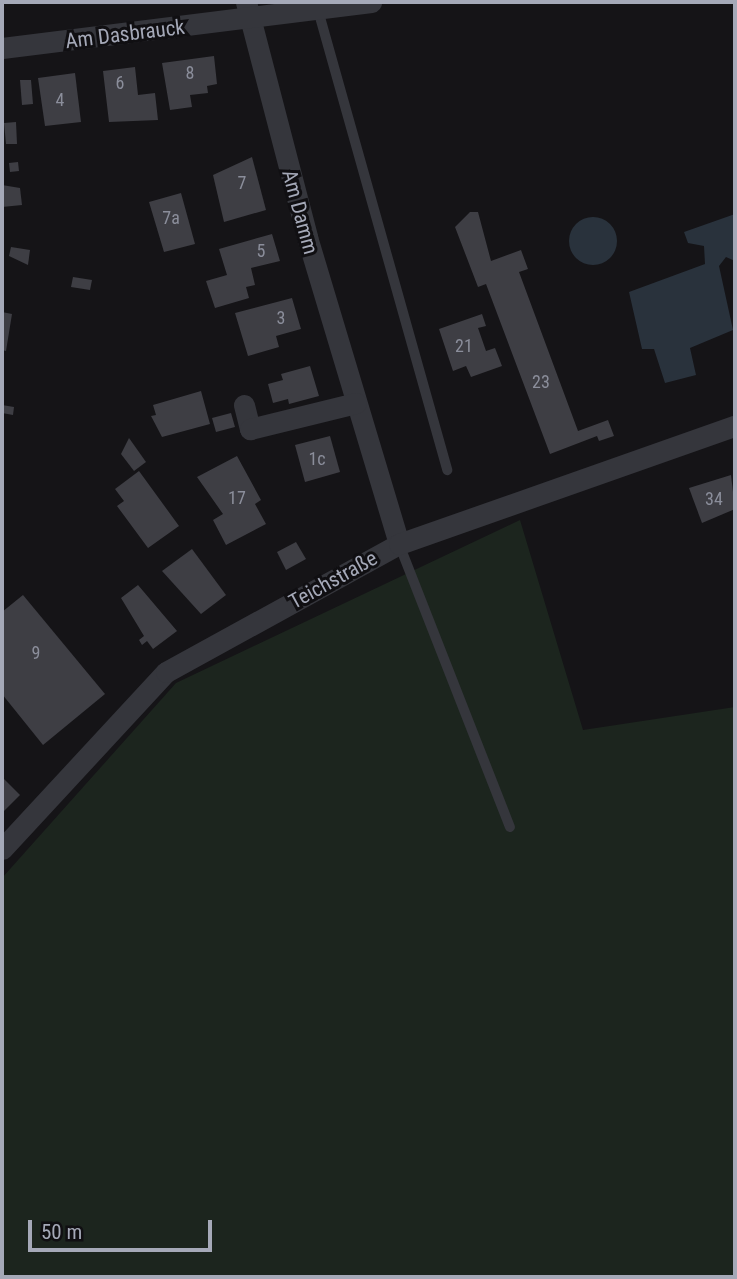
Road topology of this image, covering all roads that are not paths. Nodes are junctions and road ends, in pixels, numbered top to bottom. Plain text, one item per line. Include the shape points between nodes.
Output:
1 (371, 2) edge
2 (318, 10) junction
3 (248, 11) edge
4 (2, 48) edge
5 (356, 403) junction
6 (244, 405) dead end
7 (735, 426) edge
8 (447, 470) dead end
9 (399, 544) junction
10 (510, 827) dead end
11 (2, 849) edge

1 - 2 street, Am Dasbrauck
2 - 3 street, Am Dasbrauck
2 - 8 lane
3 - 4 street, Am Dasbrauck
3 - 5 street, Am Damm
5 - 6 street via 250,429
5 - 9 street, Am Damm
7 - 9 street, Teichstraße
9 - 10 lane
9 - 11 street, Teichstraße via 166,671

